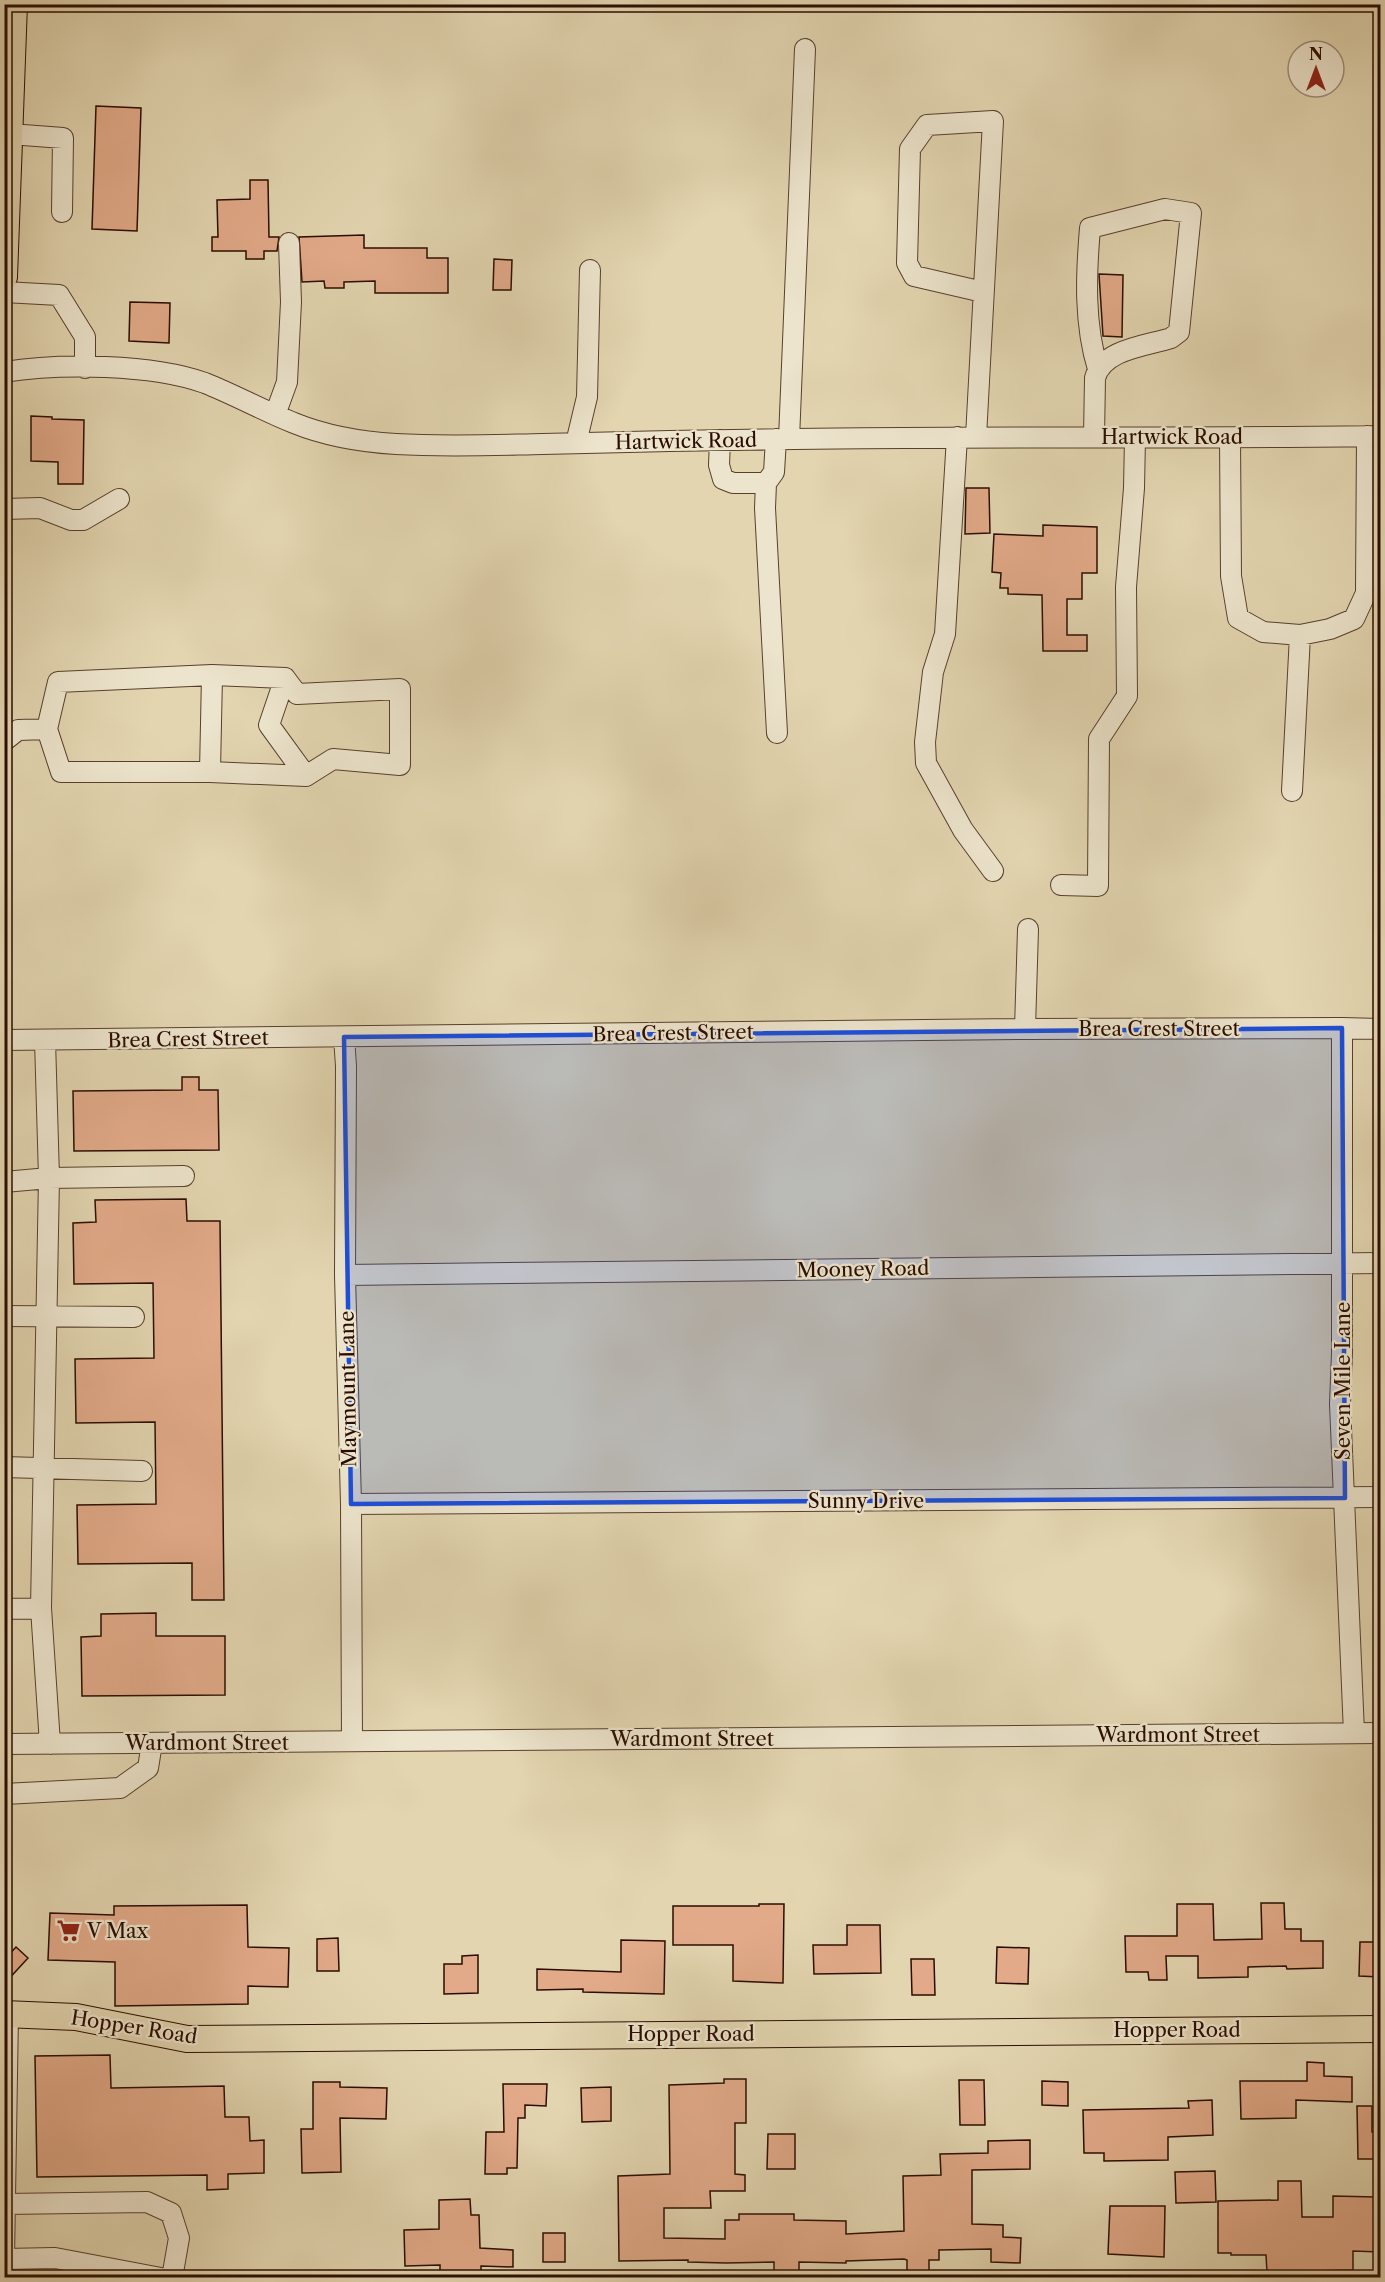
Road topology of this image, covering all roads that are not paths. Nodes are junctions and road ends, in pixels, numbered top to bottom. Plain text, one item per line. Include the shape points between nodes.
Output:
1 (14, 4) edge
2 (805, 49) dead end
3 (8, 147) edge
4 (62, 212) dead end
5 (289, 243) dead end
6 (590, 270) dead end
7 (4, 277) edge
8 (4, 292) edge
9 (983, 292) junction
10 (85, 368) junction
11 (1098, 369) junction
12 (4, 372) edge
13 (275, 414) junction
14 (1374, 436) edge
15 (966, 437) junction
16 (1094, 437) junction
17 (1135, 438) junction
18 (1230, 438) junction
19 (782, 439) junction
20 (720, 440) junction
21 (576, 443) junction
22 (766, 483) junction
23 (119, 499) dead end
24 (4, 509) edge
25 (1300, 635) junction
26 (212, 675) junction
27 (285, 678) junction
28 (47, 729) junction
29 (777, 733) dead end
30 (4, 741) edge
31 (210, 772) junction
32 (306, 776) junction
33 (1292, 791) dead end
34 (993, 871) dead end
35 (1061, 885) dead end
36 (1028, 929) dead end
37 (1342, 1028) junction
38 (1025, 1029) junction
39 (1380, 1029) edge
40 (344, 1037) junction
41 (4, 1040) edge
42 (45, 1040) junction
43 (184, 1176) dead end
44 (49, 1178) junction
45 (4, 1182) edge
46 (1342, 1263) junction
47 (1380, 1263) edge
48 (345, 1275) junction
49 (4, 1316) edge
50 (46, 1316) junction
51 (134, 1317) dead end
52 (4, 1467) edge
53 (44, 1468) junction
54 (142, 1471) dead end
55 (1380, 1497) edge
56 (1345, 1498) junction
57 (351, 1504) junction
58 (41, 1608) junction
59 (4, 1609) edge
60 (1354, 1733) junction
61 (1380, 1733) edge
62 (352, 1742) junction
63 (152, 1743) junction
64 (4, 1744) edge
65 (50, 1744) junction
66 (4, 1794) edge
67 (6, 2014) edge
68 (1380, 2029) edge
69 (5, 2204) edge
70 (4, 2259) edge
71 (161, 2277) edge
72 (172, 2277) edge

1 - 3 main road
2 - 19 street
3 - 4 street via 63,138
3 - 7 main road
5 - 13 street via 287,382
6 - 21 street via 587,397
8 - 10 street via 59,295 85,337
9 - 9 street via 993,121 927,125 910,149 907,263 914,276
9 - 15 street
10 - 12 street, Hartwick Road via 34,367
10 - 13 street, Hartwick Road via 171,373
11 - 11 street via 1108,359 1179,332 1191,213 1165,209 1090,228 1088,294 1091,345
11 - 16 street
13 - 21 street, Hartwick Road via 325,433 397,444
14 - 18 street, Hartwick Road
14 - 25 street via 1366,593 1354,619
15 - 16 street, Hartwick Road
15 - 19 street, Hartwick Road
15 - 34 street via 945,634 933,672 926,763 963,830
16 - 17 street, Hartwick Road
17 - 18 street, Hartwick Road
17 - 35 street via 1126,587 1127,696 1099,739 1098,886
18 - 25 street via 1231,576 1238,618 1263,632
19 - 20 street, Hartwick Road
19 - 22 street via 774,472
20 - 21 street, Hartwick Road
20 - 22 street via 723,479
22 - 29 street
23 - 24 street via 82,520 71,520 40,508
25 - 33 street
26 - 27 street
26 - 28 street via 57,682
26 - 31 street
27 - 32 street via 269,726
27 - 32 street via 297,694 400,689 400,765 333,759
28 - 30 street via 18,730
28 - 31 street via 61,772
31 - 32 street
36 - 38 street
37 - 38 street, Brea Crest Street
37 - 39 street, Brea Crest Street
37 - 46 street, Seven Mile Lane
38 - 40 street, Brea Crest Street
40 - 42 street, Brea Crest Street
40 - 48 street, Maymount Lane
41 - 42 street, Brea Crest Street
42 - 44 street
43 - 44 street
44 - 45 street
44 - 50 street
46 - 47 street, Mooney Road
46 - 48 street, Mooney Road
46 - 56 street, Seven Mile Lane via 1340,1404
48 - 57 street, Maymount Lane
49 - 50 street
50 - 51 street
50 - 53 street
52 - 53 street
53 - 54 street
53 - 58 street
55 - 56 street, Sunny Drive
56 - 57 street, Sunny Drive
56 - 60 street, Seven Mile Lane
57 - 62 street, Maymount Lane
58 - 59 street
58 - 65 street
60 - 61 street, Wardmont Street
60 - 62 street, Wardmont Street
62 - 63 street, Wardmont Street
63 - 65 street, Wardmont Street
63 - 66 street via 148,1768 120,1788
64 - 65 street, Wardmont Street
67 - 68 main road, Hopper Road via 76,2017 187,2038
67 - 69 street
69 - 70 street
69 - 72 street via 147,2202 171,2213 179,2238
70 - 71 street via 55,2258

